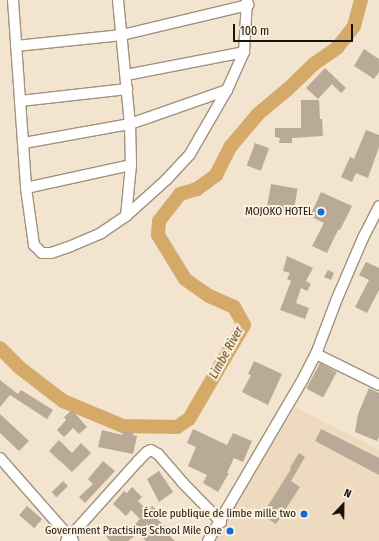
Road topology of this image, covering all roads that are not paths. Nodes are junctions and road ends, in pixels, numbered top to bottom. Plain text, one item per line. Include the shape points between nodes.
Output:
1 (13, 0) edge
2 (118, 0) edge
3 (247, 2) edge
4 (122, 34) junction
5 (16, 46) junction
6 (244, 52) junction
7 (126, 75) junction
8 (127, 89) junction
9 (227, 90) junction
10 (20, 101) junction
11 (130, 124) junction
12 (24, 143) junction
13 (130, 165) junction
14 (26, 188) junction
15 (379, 206) edge
16 (126, 216) junction
17 (316, 354) junction
18 (379, 385) edge
19 (0, 458) edge
20 (221, 522) junction
21 (69, 539) edge
22 (208, 541) edge

1 - 5 street
2 - 4 street
3 - 4 street
3 - 6 street
4 - 5 street
4 - 7 street
5 - 10 street
6 - 7 street
6 - 9 street
7 - 8 street
8 - 10 street
8 - 11 street
9 - 11 street
9 - 16 street via 190,154
10 - 12 street
11 - 12 street
11 - 13 street
12 - 14 street
13 - 14 street
13 - 16 street
14 - 16 street via 34,245 42,253 51,253 101,233
15 - 17 street via 336,301
17 - 18 street
17 - 20 street
19 - 21 street
20 - 21 street via 158,454 151,450
20 - 22 street

